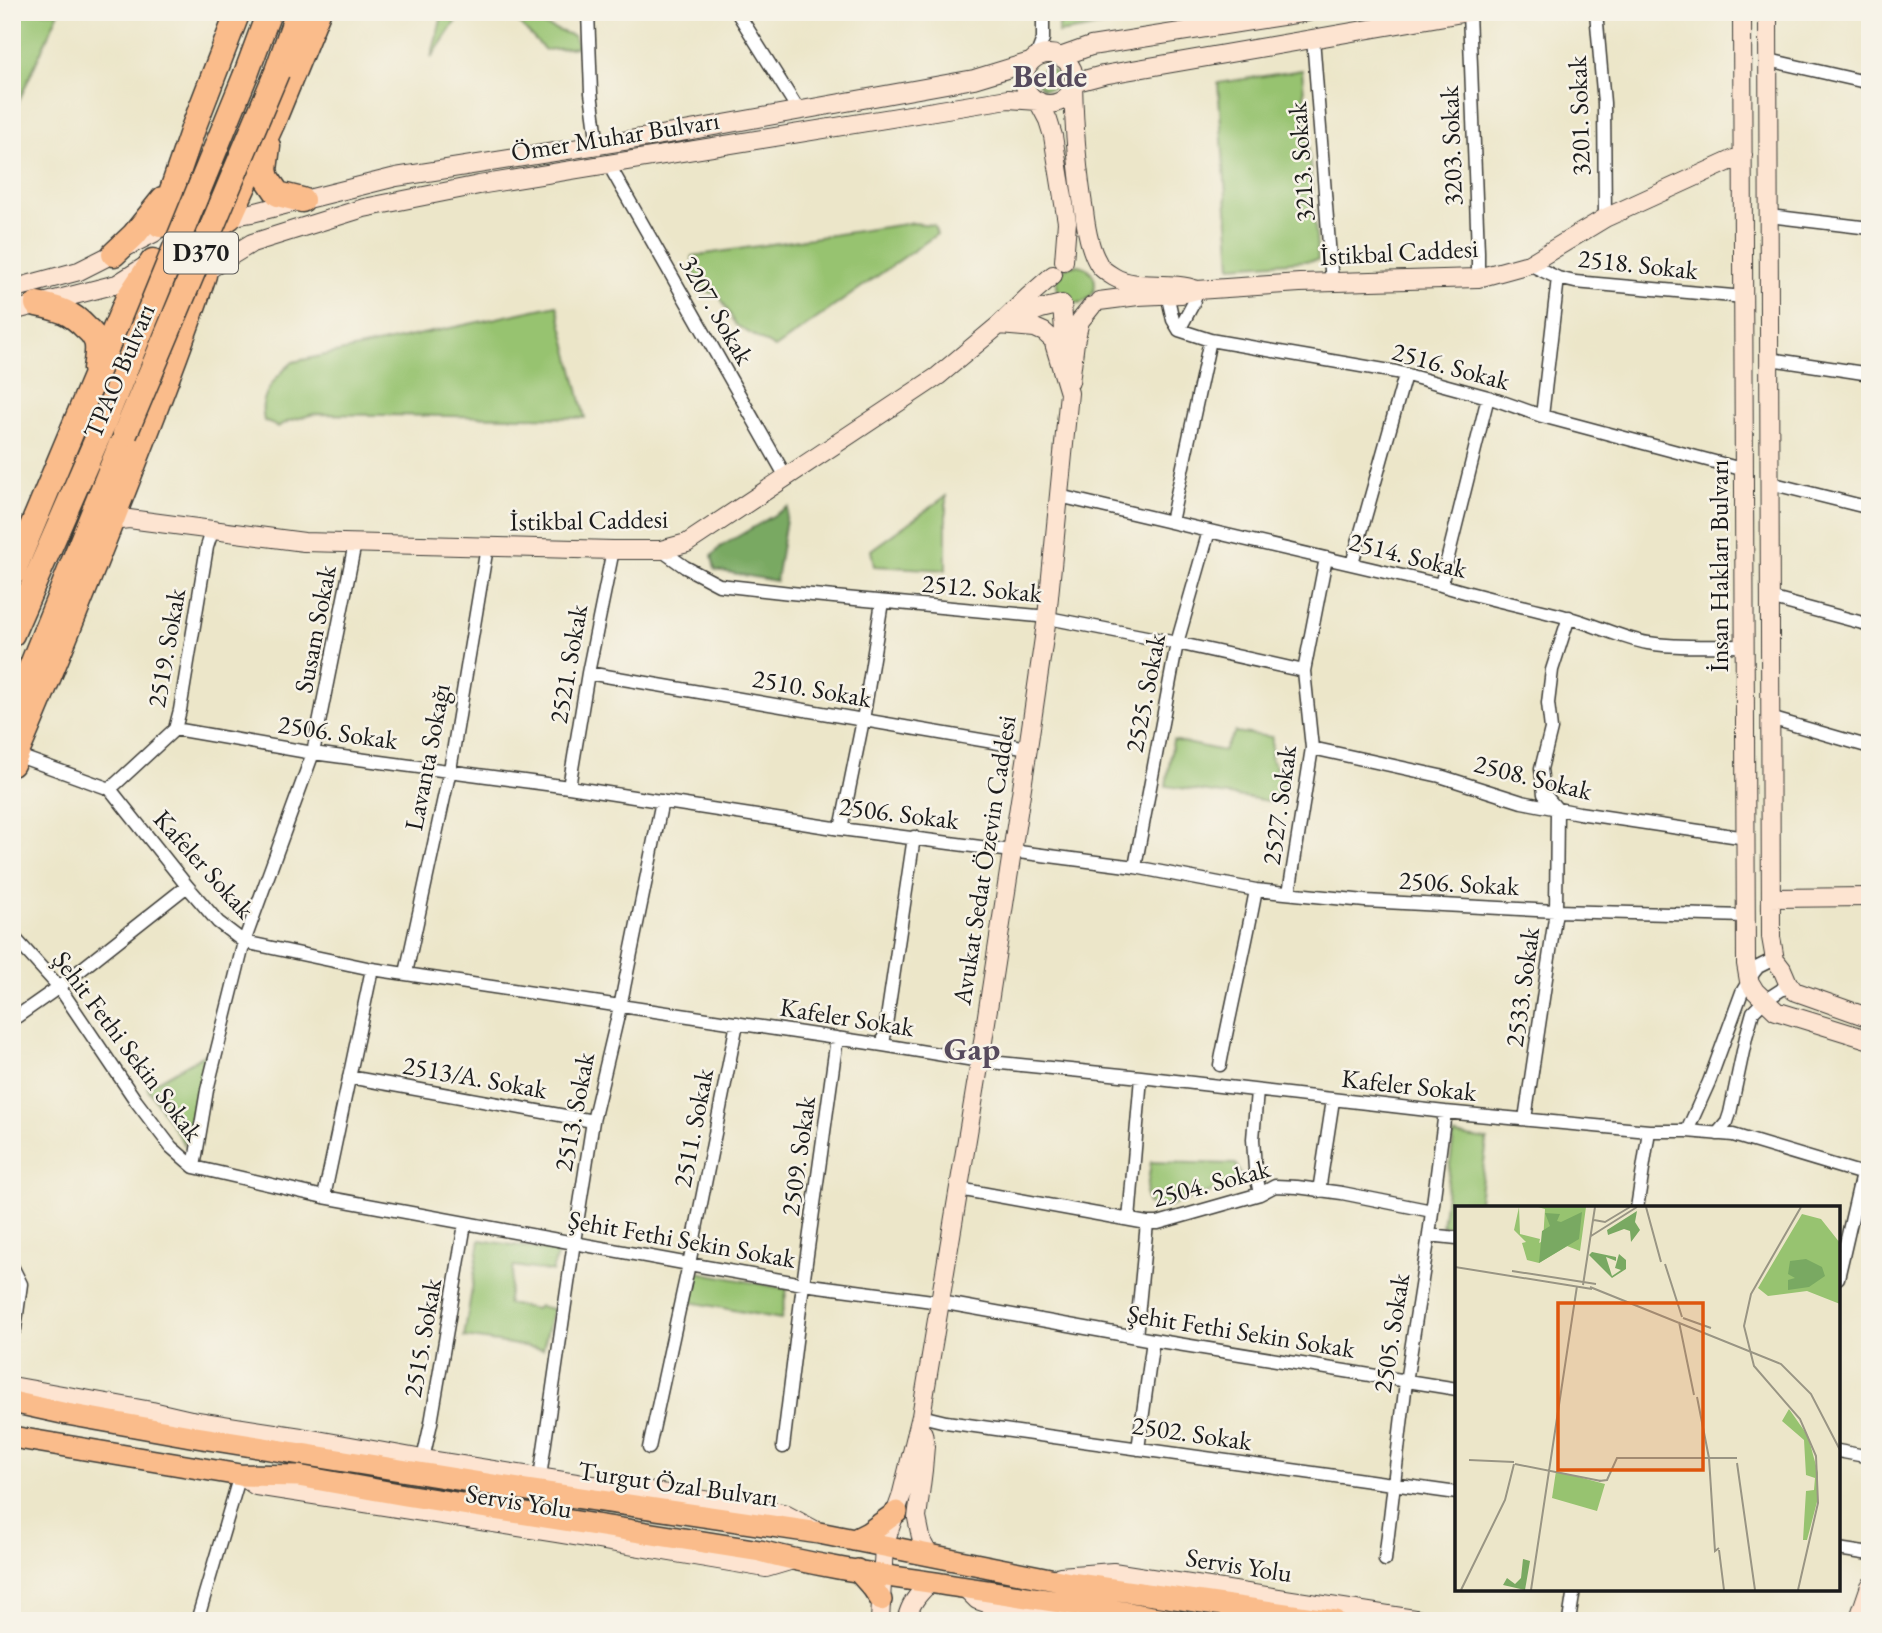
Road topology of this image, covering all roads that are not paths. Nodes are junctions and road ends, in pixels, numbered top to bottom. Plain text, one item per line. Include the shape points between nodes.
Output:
1 (238, 12) edge
2 (269, 12) edge
3 (298, 12) edge
4 (318, 12) edge
5 (587, 12) edge
6 (737, 12) edge
7 (1305, 12) edge
8 (1469, 12) edge
9 (1596, 12) edge
10 (1742, 12) edge
11 (1768, 12) edge
12 (1044, 13) edge
13 (1313, 38) junction
14 (1059, 57) junction
15 (1033, 60) junction
16 (1769, 60) junction
17 (1073, 83) junction
18 (1870, 83) edge
19 (1038, 101) junction
20 (799, 111) junction
21 (271, 124) junction
22 (598, 146) junction
23 (1743, 155) junction
24 (609, 165) junction
25 (173, 184) junction
26 (302, 200) junction
27 (1769, 216) junction
28 (1605, 218) junction
29 (215, 223) junction
30 (1870, 228) edge
31 (157, 229) junction
32 (114, 254) junction
33 (153, 261) junction
34 (1529, 264) junction
35 (1098, 265) junction
36 (1058, 268) junction
37 (207, 271) junction
38 (1478, 278) junction
39 (1558, 278) junction
40 (1332, 284) junction
41 (12, 289) edge
42 (1197, 290) junction
43 (1167, 294) junction
44 (1744, 297) junction
45 (37, 304) junction
46 (1062, 304) junction
47 (1095, 304) junction
48 (12, 311) edge
49 (999, 325) junction
50 (1179, 330) junction
51 (1210, 340) junction
52 (1769, 359) junction
53 (1870, 374) edge
54 (1405, 375) junction
55 (94, 382) junction
56 (1069, 393) junction
57 (1488, 397) junction
58 (1542, 416) junction
59 (1745, 470) junction
60 (786, 477) junction
61 (1770, 483) junction
62 (1059, 496) junction
63 (1870, 508) edge
64 (112, 521) junction
65 (1171, 522) junction
66 (213, 529) junction
67 (1209, 530) junction
68 (355, 544) junction
69 (487, 547) junction
70 (613, 550) junction
71 (661, 550) junction
72 (1326, 558) junction
73 (1352, 564) junction
74 (12, 574) edge
75 (1441, 585) junction
76 (1770, 598) junction
77 (882, 602) junction
78 (1047, 617) junction
79 (1569, 617) junction
80 (1870, 625) edge
81 (12, 634) edge
82 (1177, 643) junction
83 (1745, 646) junction
84 (1304, 671) junction
85 (588, 673) junction
86 (12, 714) edge
87 (1770, 718) junction
88 (863, 720) junction
89 (175, 729) junction
90 (1870, 747) edge
91 (1028, 748) junction
92 (1312, 748) junction
93 (313, 752) junction
94 (14, 759) edge
95 (450, 771) junction
96 (569, 787) junction
97 (110, 789) junction
98 (662, 801) junction
99 (1557, 809) junction
100 (841, 829) junction
101 (914, 838) junction
102 (1746, 838) junction
103 (1012, 851) junction
104 (1135, 867) junction
105 (187, 886) junction
106 (1256, 890) junction
107 (1289, 893) junction
108 (1870, 897) edge
109 (1771, 898) junction
110 (1556, 911) junction
111 (1746, 916) junction
112 (12, 935) edge
113 (244, 942) junction
114 (1774, 960) junction
115 (372, 969) junction
116 (406, 973) junction
117 (1749, 981) junction
118 (1788, 983) junction
119 (58, 987) junction
120 (1764, 1001) junction
121 (620, 1007) junction
122 (1870, 1018) edge
123 (12, 1020) edge
124 (737, 1023) junction
125 (837, 1038) junction
126 (1870, 1040) edge
127 (883, 1045) junction
128 (980, 1061) junction
129 (1220, 1065) dead end
130 (349, 1077) junction
131 (1142, 1077) junction
132 (1257, 1091) junction
133 (1333, 1100) junction
134 (1445, 1112) junction
135 (1525, 1119) junction
136 (593, 1121) junction
137 (1649, 1131) junction
138 (1687, 1131) junction
139 (1717, 1134) junction
140 (194, 1167) junction
141 (1866, 1175) edge
142 (959, 1189) junction
143 (1319, 1191) junction
144 (1260, 1194) junction
145 (324, 1197) junction
146 (1637, 1206) edge
147 (1432, 1211) junction
148 (1129, 1220) junction
149 (1147, 1223) junction
150 (466, 1224) junction
151 (1429, 1235) junction
152 (1455, 1238) edge
153 (574, 1242) junction
154 (690, 1264) junction
155 (12, 1266) edge
156 (1840, 1271) edge
157 (803, 1284) junction
158 (940, 1303) junction
159 (15, 1329) dead end
160 (1136, 1337) junction
161 (1153, 1340) junction
162 (1406, 1382) junction
163 (12, 1386) edge
164 (1455, 1389) edge
165 (12, 1402) edge
166 (922, 1416) junction
167 (12, 1437) edge
168 (783, 1447) dead end
169 (649, 1448) dead end
170 (1138, 1448) junction
171 (1840, 1451) edge
172 (1870, 1457) edge
173 (423, 1459) junction
174 (240, 1475) junction
175 (540, 1477) junction
176 (1394, 1483) junction
177 (1455, 1493) edge
178 (897, 1512) junction
179 (819, 1534) junction
180 (854, 1540) junction
181 (884, 1545) junction
182 (1840, 1549) edge
183 (1870, 1554) edge
184 (929, 1555) junction
185 (1385, 1560) dead end
186 (857, 1570) junction
187 (882, 1574) junction
188 (930, 1583) junction
189 (1145, 1585) junction
190 (1870, 1587) edge
191 (965, 1588) junction
192 (1574, 1591) edge
193 (880, 1611) edge
194 (1139, 1618) edge
195 (197, 1621) edge
196 (906, 1621) edge
197 (1095, 1621) edge
198 (1176, 1621) edge
199 (1335, 1621) edge
200 (1426, 1621) edge
201 (1569, 1621) edge
202 (1858, 1621) edge

1 - 25 highway
2 - 81 highway, TPAO Bulvarı / D370, bridge via 99,435
3 - 86 highway, TPAO Bulvarı / D370, bridge
4 - 21 highway
5 - 22 street
6 - 20 street
7 - 14 street via 1091,46
8 - 13 street
8 - 38 street, 3203. Sokak
9 - 28 street, 3201. Sokak via 1604,103
10 - 23 street, İnsan Hakları Bulvarı
11 - 16 street, İnsan Hakları Bulvarı
12 - 15 street via 1043,39
13 - 17 street
13 - 40 street, 3213. Sokak
14 - 15 street via 1044,54
14 - 17 street via 1071,68
15 - 19 street via 1024,84
15 - 20 street, Ömer Muhar Bulvarı via 974,79
16 - 18 street
16 - 27 street, İnsan Hakları Bulvarı
17 - 19 street via 1060,101
17 - 35 street via 1080,187 1087,233
19 - 24 street, Ömer Muhar Bulvarı via 1009,99
19 - 36 street via 1053,136 1068,222
20 - 22 street, Ömer Muhar Bulvarı
21 - 26 highway via 267,178 278,194
21 - 29 highway
22 - 26 street, Ömer Muhar Bulvarı via 396,177
23 - 28 street, İstikbal Caddesi
23 - 44 street, İnsan Hakları Bulvarı
24 - 37 street, Ömer Muhar Bulvarı via 363,208 253,243
24 - 60 street, 3207. Sokak
25 - 31 highway
25 - 32 highway
26 - 29 street, Ömer Muhar Bulvarı
27 - 30 street
27 - 52 street, İnsan Hakları Bulvarı
28 - 34 street, İstikbal Caddesi
29 - 31 highway via 181,215
29 - 37 highway via 217,248
31 - 32 street
31 - 33 highway via 151,242
32 - 41 street via 79,271
33 - 37 highway via 163,274 183,282
33 - 45 street via 117,284
33 - 55 highway, TPAO Bulvarı via 127,300
34 - 38 street, İstikbal Caddesi
34 - 39 street, 2518. Sokak
35 - 36 street via 1085,257 1070,257
35 - 42 street via 1131,283 1185,285
35 - 47 street via 1105,286
36 - 46 street via 1053,291
36 - 49 street
37 - 64 highway, TPAO Bulvarı
38 - 40 street, İstikbal Caddesi
39 - 44 street, 2518. Sokak
39 - 58 street
40 - 42 street, İstikbal Caddesi
42 - 43 street
42 - 50 street
43 - 47 street
43 - 50 street
44 - 59 street, İnsan Hakları Bulvarı
45 - 48 street
45 - 55 highway via 66,311 90,332 97,353
46 - 47 street via 1077,310
46 - 49 street
46 - 56 street, Avukat Sedat Özevin Caddesi
47 - 56 street, Avukat Sedat Özevin Caddesi via 1080,321
49 - 56 street via 1035,328 1053,340
49 - 60 street, İstikbal Caddesi via 938,376
50 - 51 street, 2516. Sokak
51 - 54 street, 2516. Sokak
51 - 65 street
52 - 53 street
52 - 61 street, İnsan Hakları Bulvarı
54 - 57 street, 2516. Sokak
54 - 73 street
55 - 74 highway, TPAO Bulvarı
56 - 62 street, Avukat Sedat Özevin Caddesi
57 - 58 street, 2516. Sokak
57 - 75 street
58 - 59 street, 2516. Sokak
59 - 83 street, İnsan Hakları Bulvarı
60 - 71 street, İstikbal Caddesi via 687,543
61 - 63 street
61 - 76 street, İnsan Hakları Bulvarı
62 - 65 street, 2514. Sokak
62 - 78 street, Avukat Sedat Özevin Caddesi
64 - 66 street, İstikbal Caddesi
64 - 94 highway, TPAO Bulvarı
65 - 67 street, 2514. Sokak
66 - 68 street, İstikbal Caddesi
66 - 89 street, 2519. Sokak
67 - 72 street, 2514. Sokak
67 - 82 street, 2525. Sokak
68 - 69 street, İstikbal Caddesi
68 - 93 street, Susam Sokak
69 - 70 street, İstikbal Caddesi
69 - 95 street, Lavanta Sokağı
70 - 71 street, İstikbal Caddesi
70 - 85 street, 2521. Sokak
71 - 77 street, 2512. Sokak via 719,584
72 - 73 street, 2514. Sokak
72 - 84 street, 2527. Sokak
73 - 75 street, 2514. Sokak
75 - 79 street, 2514. Sokak
76 - 80 street
76 - 87 street, İnsan Hakları Bulvarı
77 - 78 street, 2512. Sokak
77 - 88 street
78 - 82 street, 2512. Sokak
78 - 91 street, Avukat Sedat Özevin Caddesi
79 - 83 street, 2514. Sokak via 1647,642
79 - 99 street, 2533. Sokak via 1552,670 1551,729 1541,769 1544,794
82 - 84 street, 2512. Sokak
82 - 104 street, 2525. Sokak
83 - 102 street, İnsan Hakları Bulvarı
84 - 92 street, 2527. Sokak
85 - 88 street, 2510. Sokak
85 - 96 street, 2521. Sokak
87 - 90 street
87 - 109 street, İnsan Hakları Bulvarı
88 - 91 street, 2510. Sokak
88 - 100 street
89 - 93 street, 2506. Sokak
89 - 97 street, 2519. Sokak
91 - 103 street, Avukat Sedat Özevin Caddesi
92 - 99 street, 2508. Sokak via 1440,776
92 - 107 street, 2527. Sokak
93 - 95 street, 2506. Sokak
93 - 113 street, Susam Sokak
94 - 97 street
95 - 96 street, 2506. Sokak
95 - 116 street, Lavanta Sokağı
96 - 98 street, 2506. Sokak
97 - 105 street, Kafeler Sokak
98 - 100 street, 2506. Sokak
98 - 121 street, 2513. Sokak
99 - 102 street, 2508. Sokak
99 - 110 street, 2533. Sokak
100 - 101 street, 2506. Sokak
101 - 103 street, 2506. Sokak
101 - 127 street
102 - 111 street, İnsan Hakları Bulvarı
103 - 104 street, 2506. Sokak
103 - 128 street, Avukat Sedat Özevin Caddesi
104 - 106 street, 2506. Sokak
105 - 113 street, Kafeler Sokak via 218,922
105 - 119 street
106 - 107 street, 2506. Sokak
106 - 129 street, 2527. Sokak
107 - 110 street, 2506. Sokak
108 - 109 street
109 - 114 street, İnsan Hakları Bulvarı
110 - 111 street, 2506. Sokak
110 - 135 street, 2533. Sokak
111 - 117 street, İnsan Hakları Bulvarı
112 - 119 street, Şehit Fethi Sekin Sokak
113 - 115 street, Kafeler Sokak
113 - 140 street, Susam Sokak via 207,1090
114 - 117 street via 1758,967
114 - 118 street, İnsan Hakları Bulvarı
115 - 116 street, Kafeler Sokak
115 - 130 street
116 - 121 street, Kafeler Sokak
117 - 120 street
117 - 138 street
118 - 120 street
118 - 122 street, İnsan Hakları Bulvarı via 1794,991
119 - 123 street
119 - 140 street, Şehit Fethi Sekin Sokak via 136,1101 171,1147
120 - 126 street via 1776,1011
120 - 139 street via 1753,1012 1727,1122
121 - 124 street, Kafeler Sokak
121 - 136 street, 2513. Sokak
124 - 125 street, Kafeler Sokak
124 - 154 street, 2511. Sokak
125 - 127 street, Kafeler Sokak
125 - 157 street, 2509. Sokak
127 - 128 street, Kafeler Sokak
128 - 131 street, Kafeler Sokak
128 - 142 street, Avukat Sedat Özevin Caddesi
130 - 136 street, 2513/A. Sokak
130 - 145 street
131 - 132 street, Kafeler Sokak
131 - 148 street
132 - 133 street, Kafeler Sokak
132 - 144 street via 1253,1139
133 - 134 street, Kafeler Sokak
133 - 143 street
134 - 135 street, Kafeler Sokak
134 - 147 street, 2505. Sokak
135 - 137 street, Kafeler Sokak
136 - 153 street, 2513. Sokak
137 - 138 street, Kafeler Sokak
137 - 146 street
138 - 139 street, Kafeler Sokak
139 - 141 street, Kafeler Sokak
140 - 145 street, Şehit Fethi Sekin Sokak
141 - 156 street
142 - 148 street, 2504. Sokak
142 - 158 street, Avukat Sedat Özevin Caddesi
143 - 144 street, 2504. Sokak via 1275,1186
143 - 147 street, 2504. Sokak
144 - 149 street, 2504. Sokak
145 - 150 street, Şehit Fethi Sekin Sokak
147 - 151 street, 2505. Sokak
148 - 149 street, 2504. Sokak
149 - 160 street
150 - 153 street, Şehit Fethi Sekin Sokak
150 - 173 street, 2515. Sokak
151 - 152 street
151 - 162 street, 2505. Sokak
153 - 154 street, Şehit Fethi Sekin Sokak
153 - 175 street, 2513. Sokak
154 - 157 street, Şehit Fethi Sekin Sokak
154 - 169 street, 2511. Sokak
155 - 159 street via 21,1284
157 - 158 street, Şehit Fethi Sekin Sokak
157 - 168 street, 2509. Sokak
158 - 160 street, Şehit Fethi Sekin Sokak
158 - 166 street, Avukat Sedat Özevin Caddesi
160 - 161 street, Şehit Fethi Sekin Sokak
161 - 162 street, Şehit Fethi Sekin Sokak
161 - 170 street
162 - 164 street, Şehit Fethi Sekin Sokak
162 - 176 street, 2505. Sokak
163 - 173 street
165 - 179 main road, Turgut Özal Bulvarı via 209,1439
166 - 170 street, 2502. Sokak
166 - 178 street
166 - 184 street via 925,1446 917,1518
167 - 174 main road, Turgut Özal Bulvarı
170 - 176 street, 2502. Sokak
171 - 172 street
173 - 175 street
174 - 186 main road, Turgut Özal Bulvarı via 298,1476
174 - 195 street
175 - 179 street via 783,1513
176 - 177 street, 2502. Sokak
176 - 185 street, 2505. Sokak
178 - 180 main road
178 - 181 street
179 - 180 main road, Turgut Özal Bulvarı
180 - 181 main road, Turgut Özal Bulvarı
181 - 184 main road, Turgut Özal Bulvarı
181 - 187 street
182 - 183 street
184 - 189 main road, Turgut Özal Bulvarı via 1043,1578
186 - 187 main road, Turgut Özal Bulvarı
186 - 193 main road via 873,1587
187 - 188 main road, Turgut Özal Bulvarı
187 - 193 street
188 - 191 main road, Turgut Özal Bulvarı
188 - 196 street via 910,1605
189 - 194 main road
189 - 199 main road, Turgut Özal Bulvarı
189 - 200 street, Servis Yolu
190 - 202 street
191 - 194 main road, Turgut Özal Bulvarı
191 - 197 street via 977,1600 1004,1609
192 - 201 street
194 - 198 main road, Turgut Özal Bulvarı

